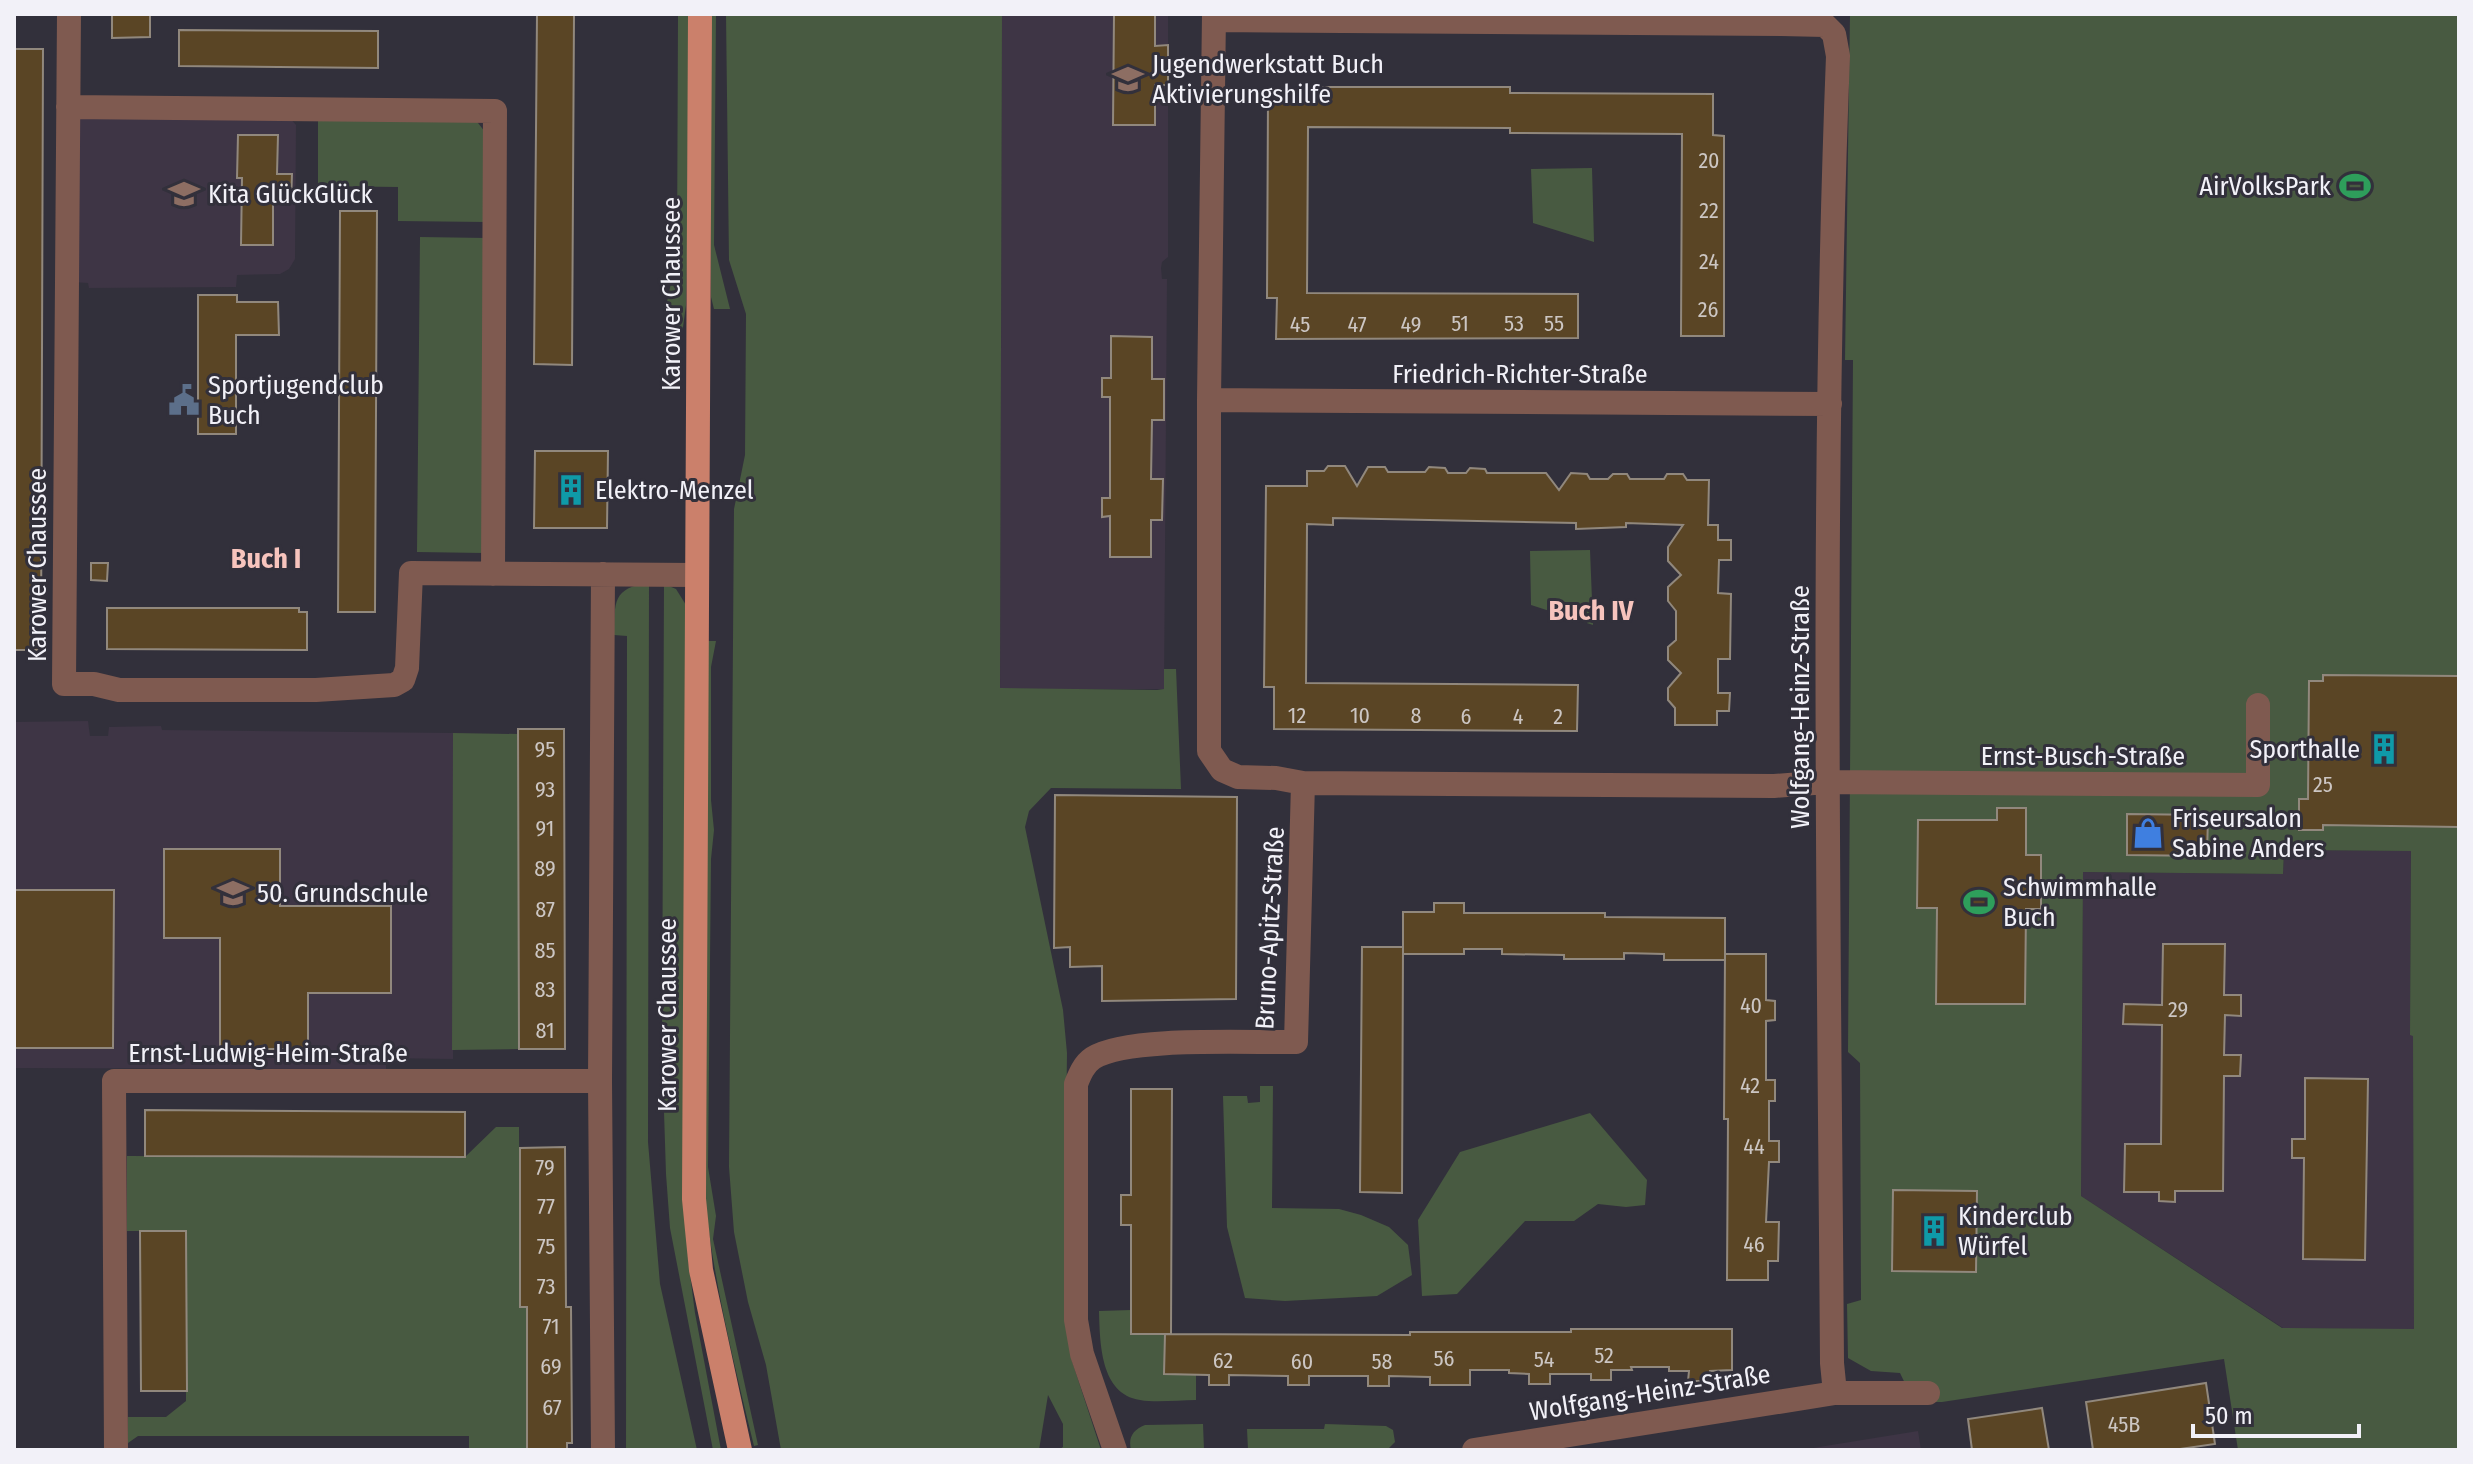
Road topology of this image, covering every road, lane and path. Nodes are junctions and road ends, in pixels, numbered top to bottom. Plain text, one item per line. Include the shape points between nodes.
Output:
1 (69, 14) edge
2 (700, 14) edge
3 (1214, 17) edge
4 (68, 107) junction
5 (1209, 400) junction
6 (1830, 404) junction
7 (493, 574) junction
8 (603, 574) junction
9 (696, 575) junction
10 (2258, 705) dead end
11 (1827, 782) junction
12 (1303, 783) junction
13 (600, 1081) junction
14 (1835, 1393) junction
15 (1928, 1393) dead end
16 (116, 1450) edge
17 (603, 1450) edge
18 (740, 1450) edge
19 (1115, 1450) edge
20 (1474, 1450) edge

1 - 4 street, Karower Chaussee
2 - 9 main road, Karower Chaussee
3 - 5 street
3 - 6 street, Wolfgang-Heinz-Straße via 1825,25 1834,34 1838,56
4 - 7 street via 495,111
4 - 7 street, Karower Chaussee via 64,684 119,690 394,685 403,680 407,668 411,573
5 - 6 street, Friedrich-Richter-Straße
5 - 12 street via 1209,751 1222,770 1238,777
6 - 11 street, Wolfgang-Heinz-Straße
7 - 8 street, Karower Chaussee
8 - 9 street, Karower Chaussee
8 - 13 street
9 - 18 main road, Karower Chaussee via 694,1199 701,1270
10 - 11 street, Ernst-Busch-Straße via 2258,785
11 - 12 street
11 - 14 street, Wolfgang-Heinz-Straße
12 - 19 street, Bruno-Apitz-Straße via 1296,1042 1123,1047 1092,1058 1076,1084 1076,1320 1082,1354
13 - 16 street, Ernst-Ludwig-Heim-Straße via 114,1081
13 - 17 street
14 - 15 street, Wolfgang-Heinz-Straße
14 - 20 street, Wolfgang-Heinz-Straße

